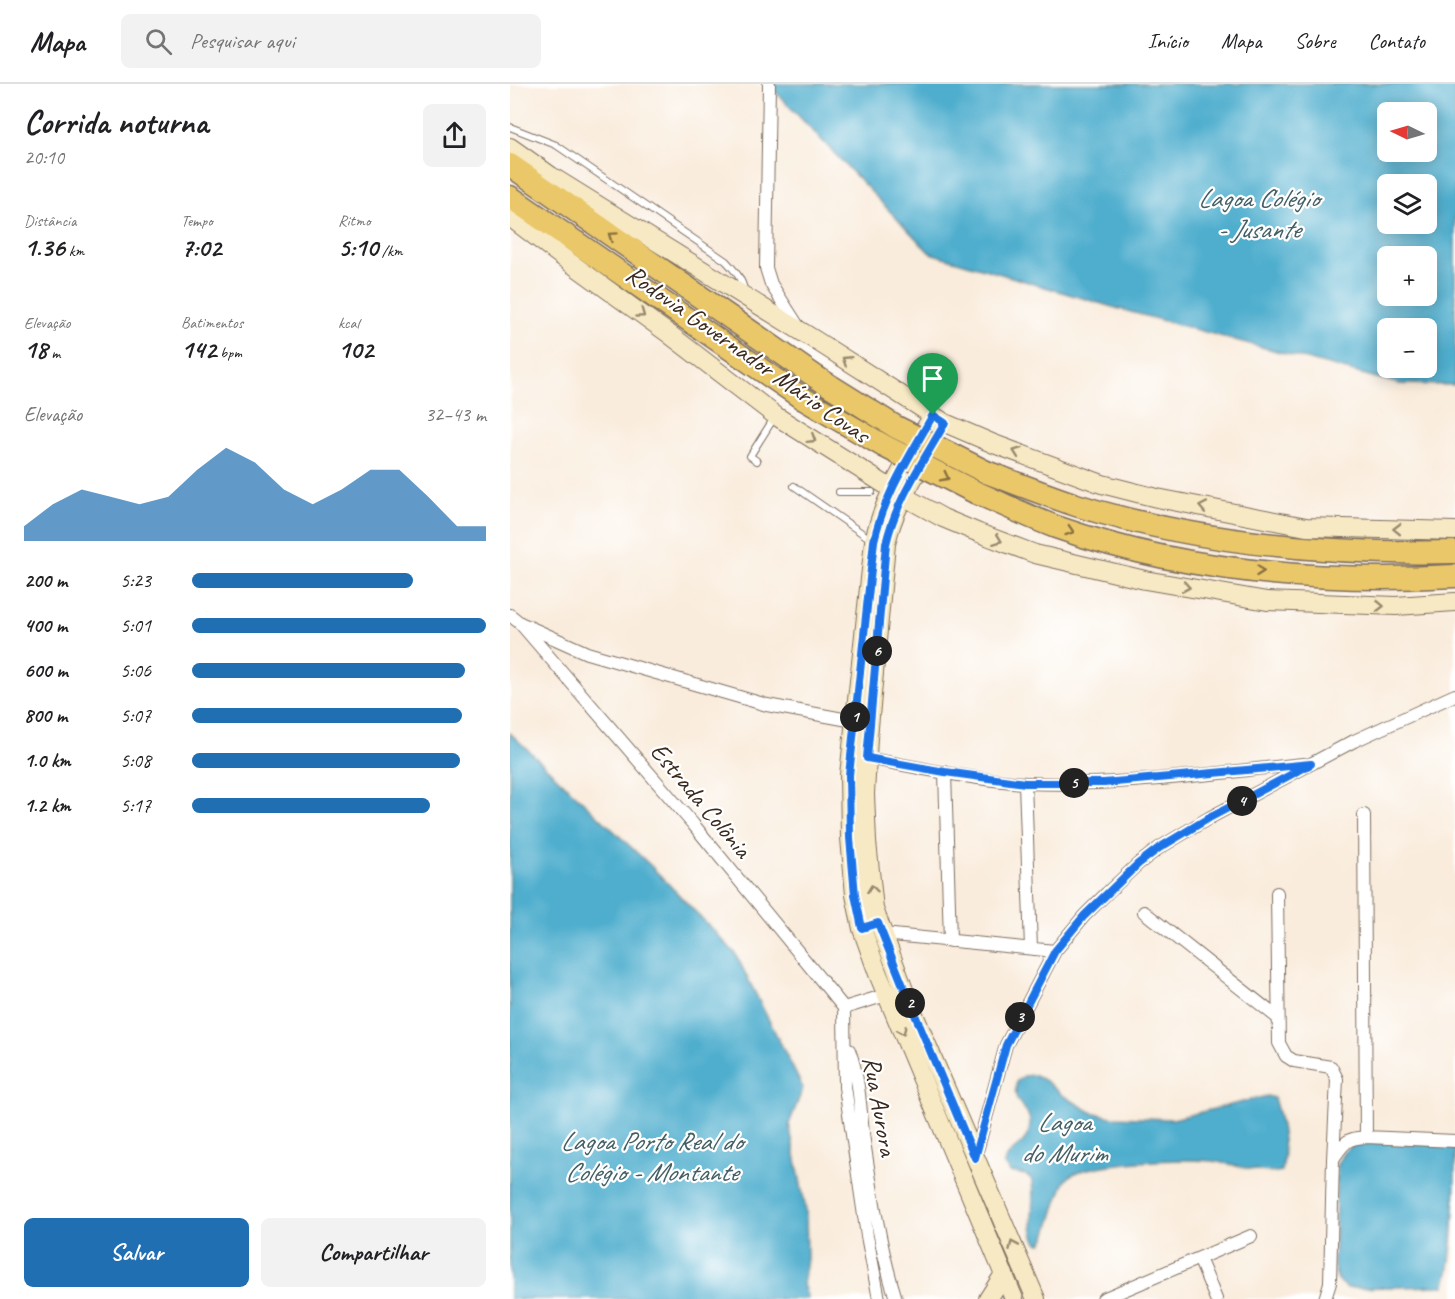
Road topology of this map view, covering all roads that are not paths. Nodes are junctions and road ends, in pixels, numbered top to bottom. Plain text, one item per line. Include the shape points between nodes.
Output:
1 (768, 84) edge
2 (510, 127) edge
3 (510, 147) edge
4 (510, 165) edge
5 (510, 197) edge
6 (510, 217) edge
7 (745, 297) junction
8 (815, 339) junction
9 (776, 416) junction
10 (939, 419) junction
11 (757, 461) dead end
12 (849, 462) junction
13 (794, 486) dead end
14 (839, 492) dead end
15 (872, 492) junction
16 (897, 492) junction
17 (943, 518) junction
18 (1455, 531) edge
19 (882, 535) junction
20 (1455, 552) edge
21 (1455, 576) edge
22 (1455, 602) edge
23 (515, 619) edge
24 (1455, 695) edge
25 (854, 721) junction
26 (867, 758) junction
27 (1311, 764) junction
28 (945, 772) junction
29 (1025, 783) junction
30 (1364, 815) dead end
31 (1277, 893) dead end
32 (1144, 912) dead end
33 (875, 929) junction
34 (950, 941) junction
35 (1031, 948) junction
36 (1055, 951) junction
37 (886, 995) junction
38 (844, 1008) junction
39 (1278, 1018) junction
40 (844, 1038) junction
41 (1366, 1137) junction
42 (1455, 1141) edge
43 (975, 1158) junction
44 (1333, 1159) junction
45 (1251, 1236) dead end
46 (1199, 1258) junction
47 (1004, 1274) junction
48 (1133, 1287) junction
49 (879, 1299) edge
50 (896, 1299) edge
51 (988, 1299) edge
52 (1014, 1299) edge
53 (1036, 1299) edge
54 (1103, 1299) edge
55 (1138, 1299) edge
56 (1216, 1299) edge
57 (1325, 1299) edge

1 - 8 street via 766,268 771,284 797,325
2 - 7 lane via 556,145 726,261 743,284
3 - 7 main road
20 -> 4 highway, Rodovia Governador Mário Covas, bridge via 1329,550 1196,534 1097,511 986,472 896,427 816,377
5 -> 21 highway, Rodovia Governador Mário Covas, bridge via 802,398 884,446 977,493 1057,527 1191,562 1326,577
6 -> 9 main road, Rodovia Governador Mário Covas
7 - 8 main road
10 -> 8 main road
9 - 11 lane via 750,456
9 -> 12 main road, Rodovia Governador Mário Covas
10 - 16 main road
18 -> 10 main road via 1306,527 1157,498 1102,484
12 - 15 main road
12 - 16 main road, Rodovia Governador Mário Covas
13 - 19 lane
14 - 15 lane
15 - 19 main road
16 - 17 main road, Rodovia Governador Mário Covas
16 - 19 main road
17 - 19 main road via 906,516
17 -> 22 main road, Rodovia Governador Mário Covas via 1035,554 1145,580 1267,601 1396,606
19 - 25 main road
19 - 26 main road
23 - 25 street via 587,653 767,705
23 - 38 street, Estrada Colônia via 693,824
24 - 27 street
25 - 33 main road via 849,775 855,895
26 - 28 street
33 -> 26 main road via 867,842
27 - 29 street via 1104,783
27 - 36 street via 1159,848 1107,893
28 - 29 street
28 - 34 street
29 - 35 street
30 - 41 street
31 - 39 street
32 - 39 street
33 - 34 street
33 - 37 main road
33 - 43 main road
34 - 35 street
35 - 36 street
36 - 43 street via 1006,1045
37 - 38 street
37 -> 47 main road
38 - 40 street
39 - 44 street via 1279,1043 1286,1056 1334,1071 1337,1079
40 - 49 street, Rua Aurora via 848,1110
40 - 50 street, Rua Aurora via 851,1057 872,1194
41 - 42 street
41 - 44 street via 1344,1143
53 -> 43 main road
44 - 57 street via 1330,1282
45 - 46 street
46 - 48 street
46 - 56 street
47 - 51 main road
47 - 52 main road
48 - 54 street
48 - 55 street

